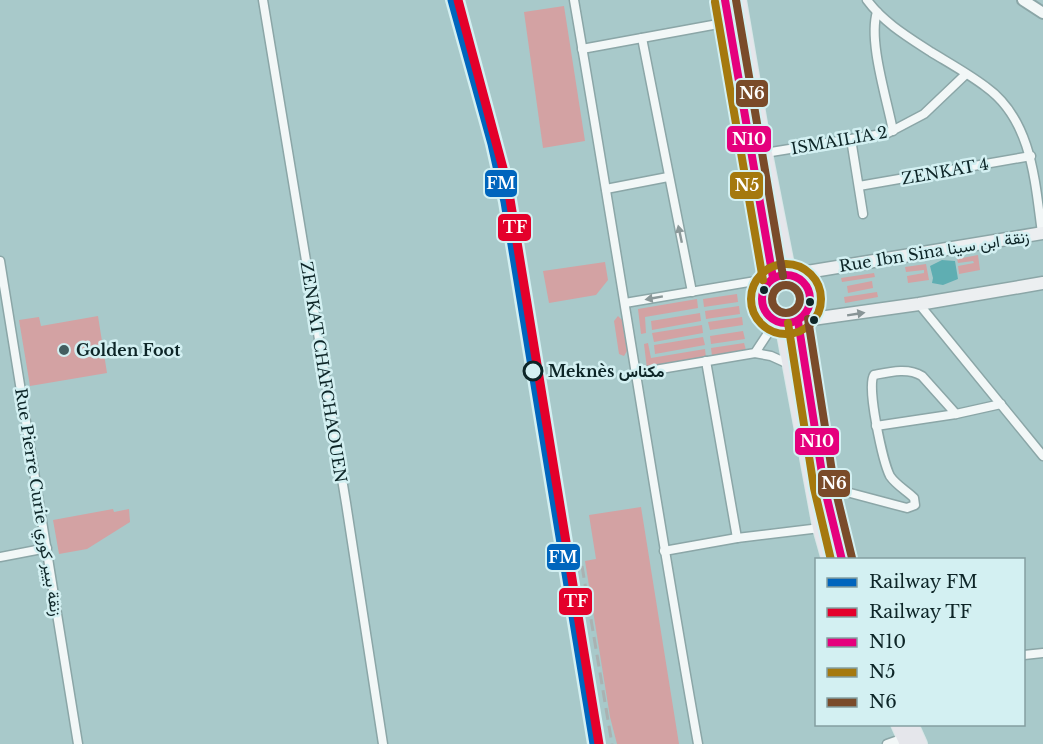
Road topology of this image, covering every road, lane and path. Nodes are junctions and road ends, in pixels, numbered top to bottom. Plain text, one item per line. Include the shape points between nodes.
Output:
1 (263, 0) edge
2 (574, 0) edge
3 (725, 0) edge
4 (739, 0) edge
5 (867, 0) edge
6 (1023, 0) edge
7 (877, 12) junction
8 (1043, 13) edge
9 (729, 22) junction
10 (642, 38) junction
11 (582, 49) junction
12 (966, 74) junction
13 (893, 130) junction
14 (851, 139) junction
15 (765, 153) junction
16 (1031, 156) junction
17 (668, 177) junction
18 (859, 186) junction
19 (606, 189) junction
20 (863, 214) dead end
21 (1043, 233) edge
22 (0, 261) edge
23 (789, 275) junction
24 (773, 278) junction
25 (1043, 283) edge
26 (692, 292) junction
27 (625, 303) junction
28 (919, 304) junction
29 (798, 321) junction
30 (779, 322) junction
31 (754, 353) junction
32 (705, 361) junction
33 (791, 365) junction
34 (637, 374) junction
35 (1001, 404) junction
36 (956, 414) junction
37 (876, 426) junction
38 (1043, 456) edge
39 (824, 486) junction
40 (820, 528) junction
41 (737, 538) junction
42 (47, 548) junction
43 (664, 551) junction
44 (0, 557) edge
45 (828, 558) edge
46 (842, 558) edge
47 (1043, 653) edge
48 (1025, 655) edge
49 (899, 726) edge
50 (912, 726) edge
51 (905, 741) edge
52 (78, 744) edge
53 (383, 744) edge
54 (698, 744) edge
55 (887, 744) edge
56 (920, 744) edge

1 - 53 street, ZENKAT CHAFCHAOUEN
2 - 11 street
3 - 9 main road
4 - 15 main road
5 - 7 street
6 - 8 street
7 - 12 street
7 - 13 street via 876,46
9 - 10 street
9 - 24 main road
10 - 11 street
10 - 17 street
11 - 19 street
12 - 13 street, ISMAILIA 2 via 924,114
12 - 16 street via 987,87 1008,109
13 - 14 street, ISMAILIA 2
14 - 15 street, ISMAILIA 2
14 - 18 street
15 - 23 main road
16 - 18 street, ZENKAT 4
16 - 21 street
17 - 19 street
26 -> 17 street
18 - 20 street
19 - 27 street
21 - 23 main road, Rue Ibn Sina زنقة ابن سينا
22 - 42 street, Rue Pierre Curie زنقة بيير كوري
23 - 24 main road
23 - 29 main road via 802,281 810,294 808,309
24 - 26 street
24 - 30 main road via 761,297 765,312
25 - 28 main road
26 -> 27 street
27 - 34 street
29 -> 28 main road
28 - 35 street
29 - 30 main road
29 - 39 main road
30 - 31 street
30 - 33 main road
31 - 32 street
31 - 33 street
32 - 34 street
32 - 41 street
33 - 40 main road
34 - 43 street
35 - 36 street
35 - 38 street
36 - 37 street
36 - 37 street via 915,372 876,374 871,385
37 - 39 street via 889,473 914,498 915,505 907,508
39 - 46 main road
40 - 41 street
40 - 45 main road
41 - 43 street
42 - 44 street
42 - 52 street, Rue Pierre Curie زنقة بيير كوري
43 - 54 street
47 - 48 street
49 - 51 main road
50 - 56 main road
51 - 55 street

